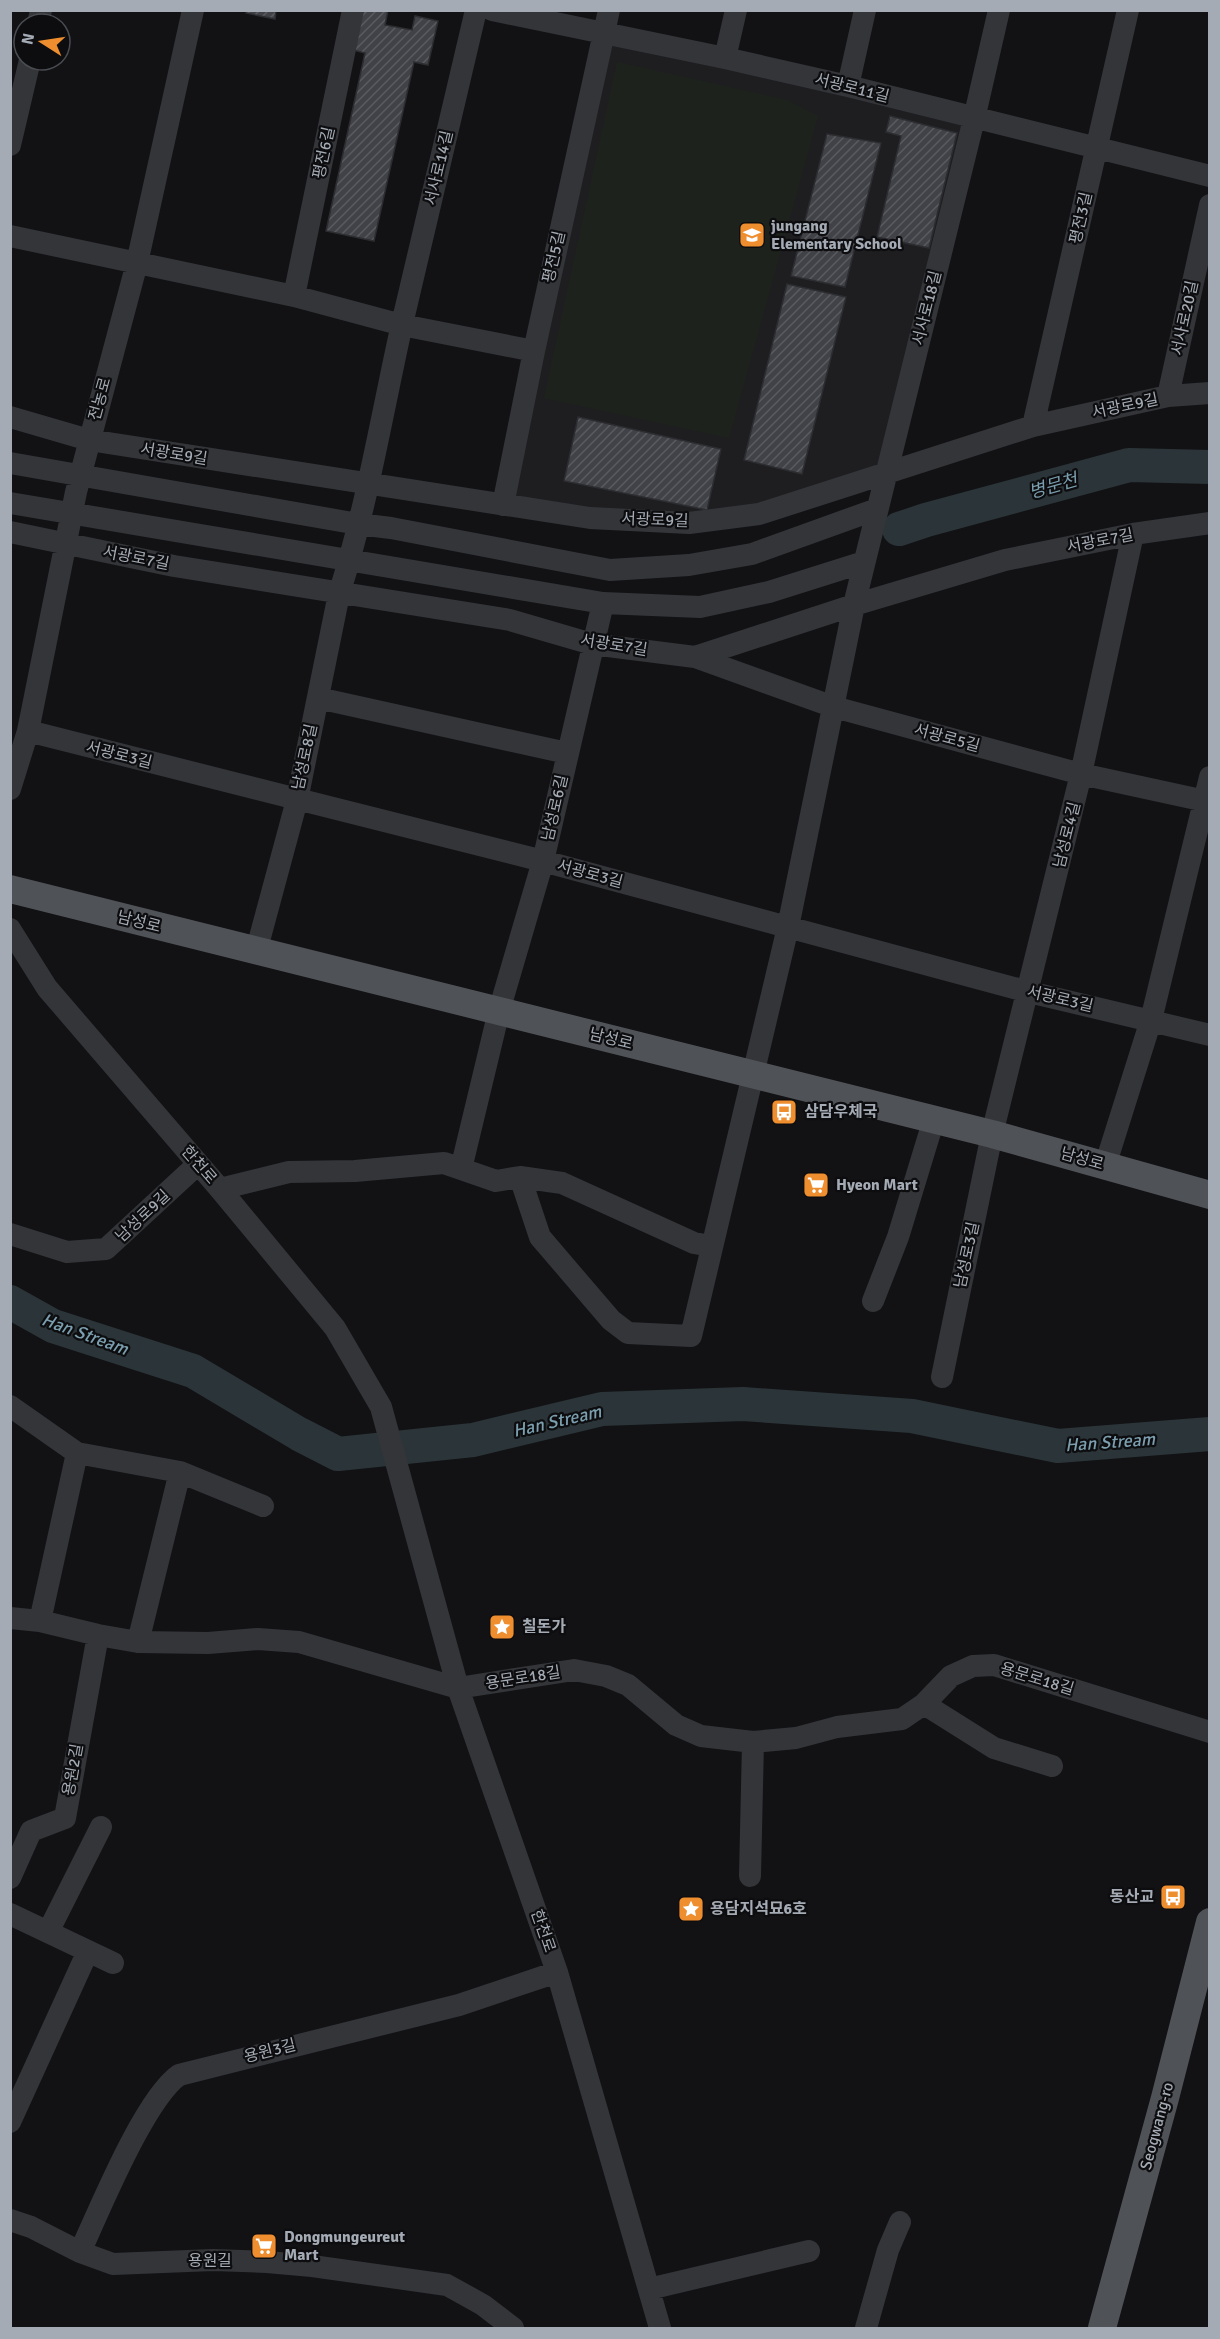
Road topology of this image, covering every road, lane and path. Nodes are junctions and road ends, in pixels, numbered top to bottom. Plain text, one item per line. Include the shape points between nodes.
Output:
1 (193, 10) edge
2 (353, 10) edge
3 (476, 10) edge
4 (492, 10) edge
5 (609, 10) edge
6 (736, 10) edge
7 (865, 10) edge
8 (999, 10) edge
9 (1128, 10) edge
10 (604, 34) junction
11 (725, 58) junction
12 (27, 72) edge
13 (848, 86) junction
14 (974, 119) junction
15 (10, 145) edge
16 (1097, 149) junction
17 (1209, 176) edge
18 (1209, 205) edge
19 (10, 236) edge
20 (137, 262) junction
21 (294, 296) junction
22 (402, 325) junction
23 (534, 351) junction
24 (1209, 393) edge
25 (1168, 396) junction
26 (10, 417) edge
27 (1033, 426) junction
28 (89, 440) junction
29 (10, 463) edge
30 (886, 472) junction
31 (81, 476) junction
32 (369, 483) junction
33 (10, 503) edge
34 (503, 505) junction
35 (877, 509) junction
36 (73, 513) junction
37 (1209, 523) edge
38 (358, 524) junction
39 (10, 532) edge
40 (1133, 534) junction
41 (65, 544) junction
42 (350, 561) junction
43 (864, 562) junction
44 (339, 594) junction
45 (603, 603) junction
46 (854, 605) junction
47 (592, 644) junction
48 (695, 657) junction
49 (318, 698) junction
50 (834, 707) junction
51 (28, 731) junction
52 (567, 753) junction
53 (1081, 774) junction
54 (1209, 777) edge
55 (10, 789) edge
56 (297, 800) junction
57 (1207, 801) edge
58 (543, 861) junction
59 (10, 889) edge
60 (788, 927) junction
61 (10, 929) edge
62 (256, 952) junction
63 (1029, 992) junction
64 (499, 1011) junction
65 (1151, 1020) junction
66 (1209, 1035) edge
67 (754, 1074) junction
68 (934, 1119) junction
69 (992, 1134) junction
70 (198, 1164) junction
71 (1106, 1166) junction
72 (461, 1169) junction
73 (520, 1177) junction
74 (220, 1189) junction
75 (1209, 1195) edge
76 (10, 1234) edge
77 (711, 1246) junction
78 (873, 1301) dead end
79 (942, 1377) dead end
80 (10, 1406) edge
81 (77, 1453) junction
82 (180, 1472) junction
83 (263, 1506) dead end
84 (10, 1618) edge
85 (40, 1621) junction
86 (98, 1635) junction
87 (138, 1642) junction
88 (458, 1689) junction
89 (924, 1704) junction
90 (1209, 1732) edge
91 (753, 1742) junction
92 (1052, 1766) dead end
93 (100, 1827) dead end
94 (750, 1876) dead end
95 (10, 1878) edge
96 (10, 1914) edge
97 (1209, 1922) edge
98 (48, 1932) junction
99 (88, 1951) junction
100 (113, 1963) dead end
101 (557, 1972) junction
102 (10, 2122) edge
103 (10, 2220) edge
104 (900, 2222) dead end
105 (809, 2251) dead end
106 (80, 2252) junction
107 (649, 2289) junction
108 (513, 2328) edge
109 (660, 2328) edge
110 (867, 2328) edge
111 (1102, 2328) edge

1 - 20 street, 전농로
2 - 21 street, 평전6길
3 - 22 street, 서사로14길
4 - 10 street, 서광로11길
5 - 10 street, 평전5길
6 - 11 street
7 - 13 street
8 - 14 street, 서사로18길
9 - 16 street, 평전3길
10 - 11 street, 서광로11길
10 - 23 street, 평전5길
11 - 13 street, 서광로11길
12 - 15 street
13 - 14 street, 서광로11길
14 - 16 street, 서광로11길
14 - 30 street, 서사로18길
16 - 17 street, 서광로11길
16 - 27 street, 평전3길
18 - 25 street, 서사로20길
19 - 20 street
20 - 21 street
20 - 28 street, 전농로
21 - 22 street
22 - 23 street
22 - 32 street, 서사로14길
23 - 34 street, 평전5길
24 - 25 street, 서광로9길
25 - 27 street, 서광로9길
26 - 28 street, 서광로9길
27 - 30 street, 서광로9길
28 - 31 street, 전농로
28 - 32 street, 서광로9길
29 - 31 street
30 - 34 street, 서광로9길 via 759,514 689,523 590,518
30 - 35 street, 서사로18길
31 - 36 street, 전농로
31 - 38 street
32 - 34 street, 서광로9길
32 - 38 street, 서사로14길
33 - 36 street
35 - 38 street via 752,554 689,565 610,570
35 - 43 street, 서사로18길
36 - 41 street, 전농로
36 - 42 street
37 - 40 street, 서광로7길
38 - 42 street, 서사로14길
39 - 41 street, 서광로7길
40 - 46 street, 서광로7길 via 1005,560
40 - 53 street, 남성로4길
41 - 44 street, 서광로7길
41 - 51 street, 전농로
42 - 44 street, 남성로8길
42 - 45 street
43 - 45 street via 769,592 700,607
43 - 46 street, 서사로18길
44 - 47 street, 서광로7길 via 510,621
44 - 49 street, 남성로8길
45 - 47 street, 남성로6길
46 - 48 street, 서광로7길
46 - 50 street
47 - 48 street, 서광로7길
47 - 52 street, 남성로6길
48 - 50 street, 서광로5길
49 - 52 street
49 - 56 street, 남성로8길
50 - 53 street, 서광로5길
50 - 60 street
51 - 55 street, 전농로
51 - 56 street, 서광로3길
52 - 58 street, 남성로6길
53 - 57 street, 서광로5길
53 - 63 street, 남성로4길
54 - 57 street
56 - 58 street, 서광로3길
56 - 62 street, 남성로8길
57 - 65 street
58 - 60 street, 서광로3길
58 - 64 street, 남성로6길
59 - 62 main road, 남성로
60 - 63 street, 서광로3길
60 - 67 street
61 - 70 street, 한천로 via 47,988
62 - 64 main road, 남성로
63 - 65 street, 서광로3길
63 - 69 street, 남성로4길
64 - 67 main road, 남성로
64 - 72 street, 남성로6길
65 - 66 street, 서광로3길
65 - 71 street
67 - 68 main road, 남성로
67 - 77 street
68 - 69 main road, 남성로
68 - 78 street via 898,1237
69 - 71 main road, 남성로
69 - 79 street, 남성로3길
70 - 74 street, 한천로
70 - 76 street, 남성로9길 via 106,1249 67,1252
71 - 75 main road, 남성로
72 - 73 street via 496,1181
72 - 74 street via 444,1163 289,1172
73 - 77 street via 562,1184 694,1243
73 - 77 street via 540,1237 611,1320 628,1333 691,1336
74 - 88 street, 한천로 via 335,1328 381,1407
80 - 81 street
81 - 82 street
81 - 85 street
82 - 83 street
82 - 87 street
84 - 85 street, 용문로18길
85 - 86 street, 용문로18길
86 - 87 street, 용문로18길
86 - 95 street, 용원2길 via 65,1818 31,1831
87 - 88 street, 용문로18길 via 299,1642
88 - 91 street, 용문로18길 via 574,1670 628,1685 676,1725 701,1736
88 - 101 street, 한천로
89 - 90 street, 용문로18길 via 951,1676 973,1666 994,1665
89 - 91 street, 용문로18길 via 903,1719
89 - 92 street via 994,1748
91 - 94 street
93 - 98 street
96 - 98 street
97 - 111 main road, Seogwang-ro
98 - 99 street
99 - 100 street
99 - 102 street
101 - 106 street, 용원3길 via 459,2005 179,2074 169,2082 145,2118
101 - 107 street, 한천로
103 - 106 street, 용원길
104 - 110 street via 888,2250
105 - 107 street
106 - 108 street, 용원길 via 113,2264 267,2262 447,2285
107 - 109 street, 한천로

